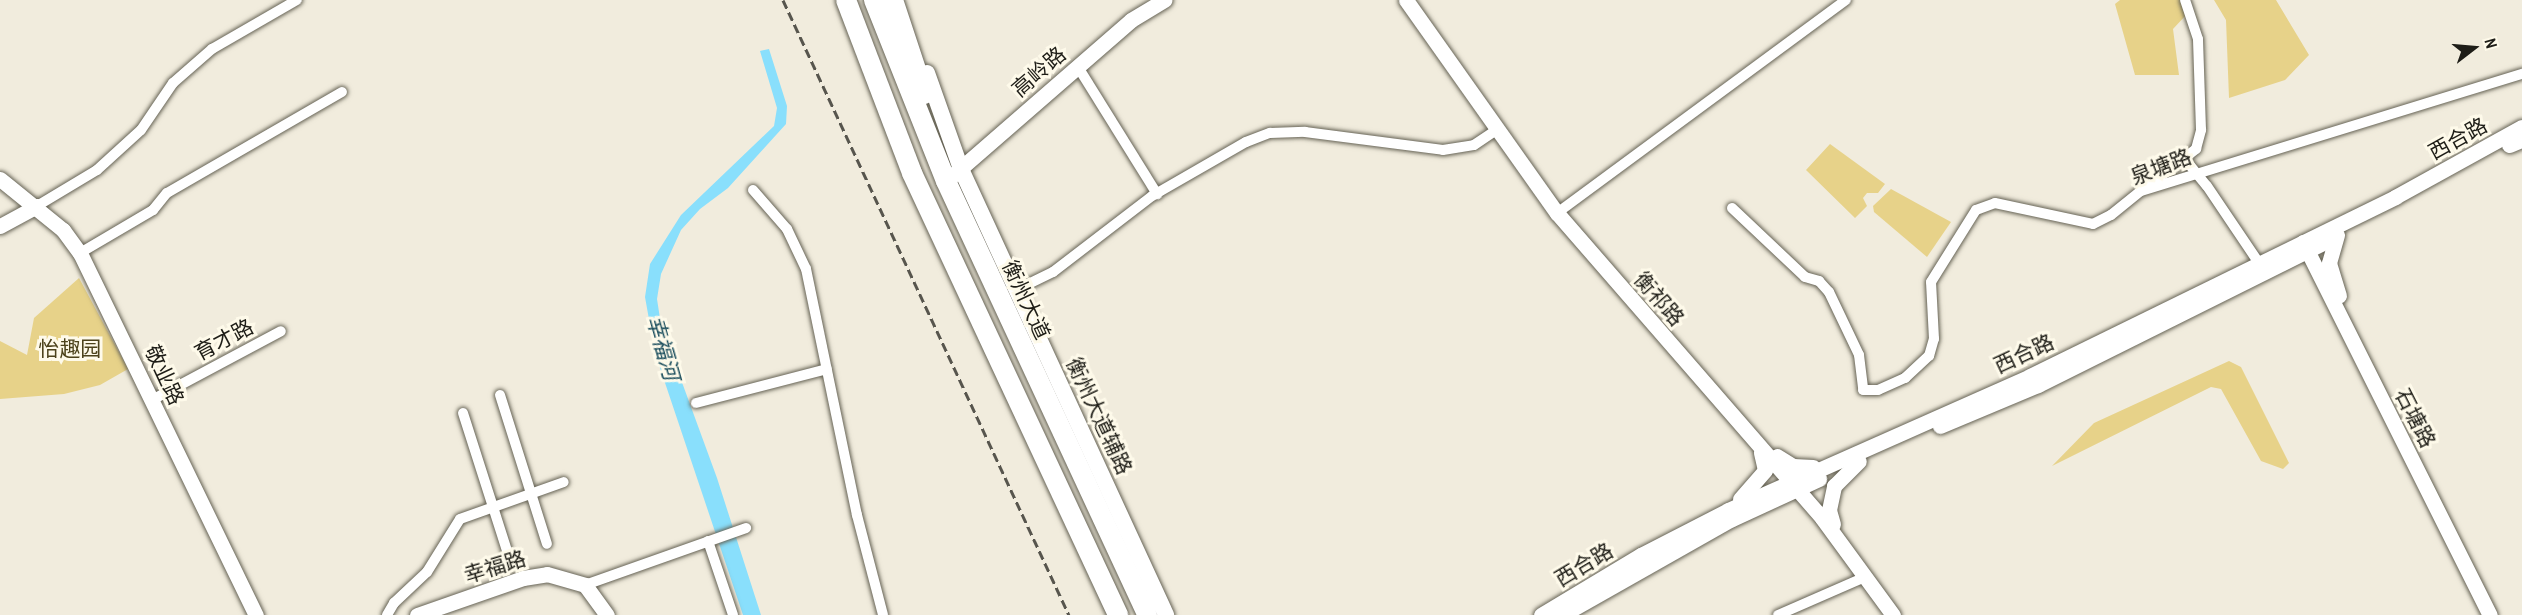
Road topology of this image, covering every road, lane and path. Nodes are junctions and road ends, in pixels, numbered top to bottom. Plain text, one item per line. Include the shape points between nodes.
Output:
1 (297, 0) edge
2 (874, 0) edge
3 (893, 0) edge
4 (903, 0) edge
5 (1164, 0) edge
6 (1406, 0) edge
7 (1417, 0) edge
8 (1846, 0) edge
9 (2185, 0) edge
10 (847, 6) edge
11 (1078, 67) junction
12 (2522, 74) edge
13 (342, 92) dead end
14 (2522, 127) edge
15 (1498, 129) junction
16 (2518, 141) edge
17 (2184, 158) junction
18 (2197, 173) junction
19 (953, 175) junction
20 (0, 179) edge
21 (753, 190) dead end
22 (2141, 191) junction
23 (1157, 194) junction
24 (37, 206) junction
25 (1731, 208) dead end
26 (1562, 210) junction
27 (0, 226) edge
28 (2337, 236) junction
29 (2301, 247) junction
30 (80, 254) junction
31 (2259, 263) junction
32 (1016, 290) junction
33 (281, 331) dead end
34 (2361, 358) junction
35 (827, 369) junction
36 (500, 395) dead end
37 (152, 400) junction
38 (696, 403) dead end
39 (463, 413) dead end
40 (1759, 447) junction
41 (1777, 456) junction
42 (1859, 461) junction
43 (1831, 463) junction
44 (564, 482) dead end
45 (1796, 484) junction
46 (531, 494) junction
47 (1768, 503) junction
48 (493, 507) junction
49 (1728, 510) junction
50 (1828, 521) junction
51 (743, 529) dead end
52 (710, 541) junction
53 (547, 544) dead end
54 (509, 557) dead end
55 (1865, 577) junction
56 (585, 585) junction
57 (256, 615) edge
58 (387, 615) edge
59 (417, 615) edge
60 (608, 615) edge
61 (733, 615) edge
62 (883, 615) edge
63 (1118, 615) edge
64 (1147, 615) edge
65 (1166, 615) edge
66 (1542, 615) edge
67 (1562, 615) edge
68 (1778, 615) edge
69 (1893, 615) edge
70 (1902, 615) edge
71 (2480, 615) edge
72 (2490, 615) edge

1 - 24 street via 212,49 173,83 141,130 97,170
2 - 19 highway, 衡州大道
3 - 19 highway
4 - 19 main road, 衡州大道辅路
5 - 11 street, 高岭路 via 1131,20
6 - 15 street, 衡祁路
7 - 26 street, 衡祁路
8 - 26 street
9 - 17 street via 2198,39 2202,130 2196,148
10 - 63 highway via 912,172
11 - 19 street, 高岭路
11 - 23 street
12 - 18 street, 泉塘路
13 - 30 street via 167,193 153,210
14 - 29 street, 西合路
15 - 23 street via 1474,145 1443,150 1305,132 1270,133 1246,142
15 - 26 street, 衡祁路
16 - 28 street, 西合路
17 - 18 street
17 - 22 street
18 - 22 street, 泉塘路
18 - 31 street
19 - 32 main road, 衡州大道辅路
19 - 64 highway, 衡州大道
20 - 24 street, 敬业路
21 - 35 street via 800,249
22 - 25 street, 泉塘路 via 2093,224 1995,203 1976,210 1931,282 1934,339 1929,356 1905,378 1878,390 1863,390 1859,355 1828,292 1819,281 1805,277
23 - 32 street via 1053,272
24 - 27 street
24 - 30 street, 敬业路 via 63,230
26 - 40 street, 衡祁路
26 - 41 street, 衡祁路
28 - 29 street, 西合路
28 - 34 street via 2329,263
29 - 31 street, 西合路
29 - 34 street, 石塘路
29 - 42 street, 西合路 via 2038,385
29 - 71 street, 石塘路
30 - 37 street, 敬业路
31 - 43 street, 西合路 via 2030,376
32 - 65 main road, 衡州大道辅路
33 - 37 street, 育才路
34 - 72 street, 石塘路
35 - 38 street
35 - 62 street
36 - 46 street
37 - 57 street, 敬业路
39 - 48 street
40 - 45 street, 衡祁路
40 - 49 street via 1765,470
41 - 43 street via 1805,469
41 - 45 street, 衡祁路
42 - 45 street, 西合路
42 - 50 street via 1834,486
43 - 45 street, 西合路
44 - 46 street
45 - 47 street, 西合路
45 - 49 street, 西合路
45 - 50 street, 衡祁路
46 - 48 street
46 - 53 street
47 - 50 street via 1798,499
47 - 67 street, 西合路 via 1646,565
48 - 54 street
48 - 58 street via 460,519 428,572 393,603
49 - 66 street, 西合路 via 1641,555
50 - 55 street, 衡祁路
50 - 70 street, 衡祁路
51 - 52 street
52 - 56 street
52 - 61 street
55 - 68 street
55 - 69 street, 衡祁路
56 - 59 street, 幸福路 via 547,574 523,578
56 - 60 street

